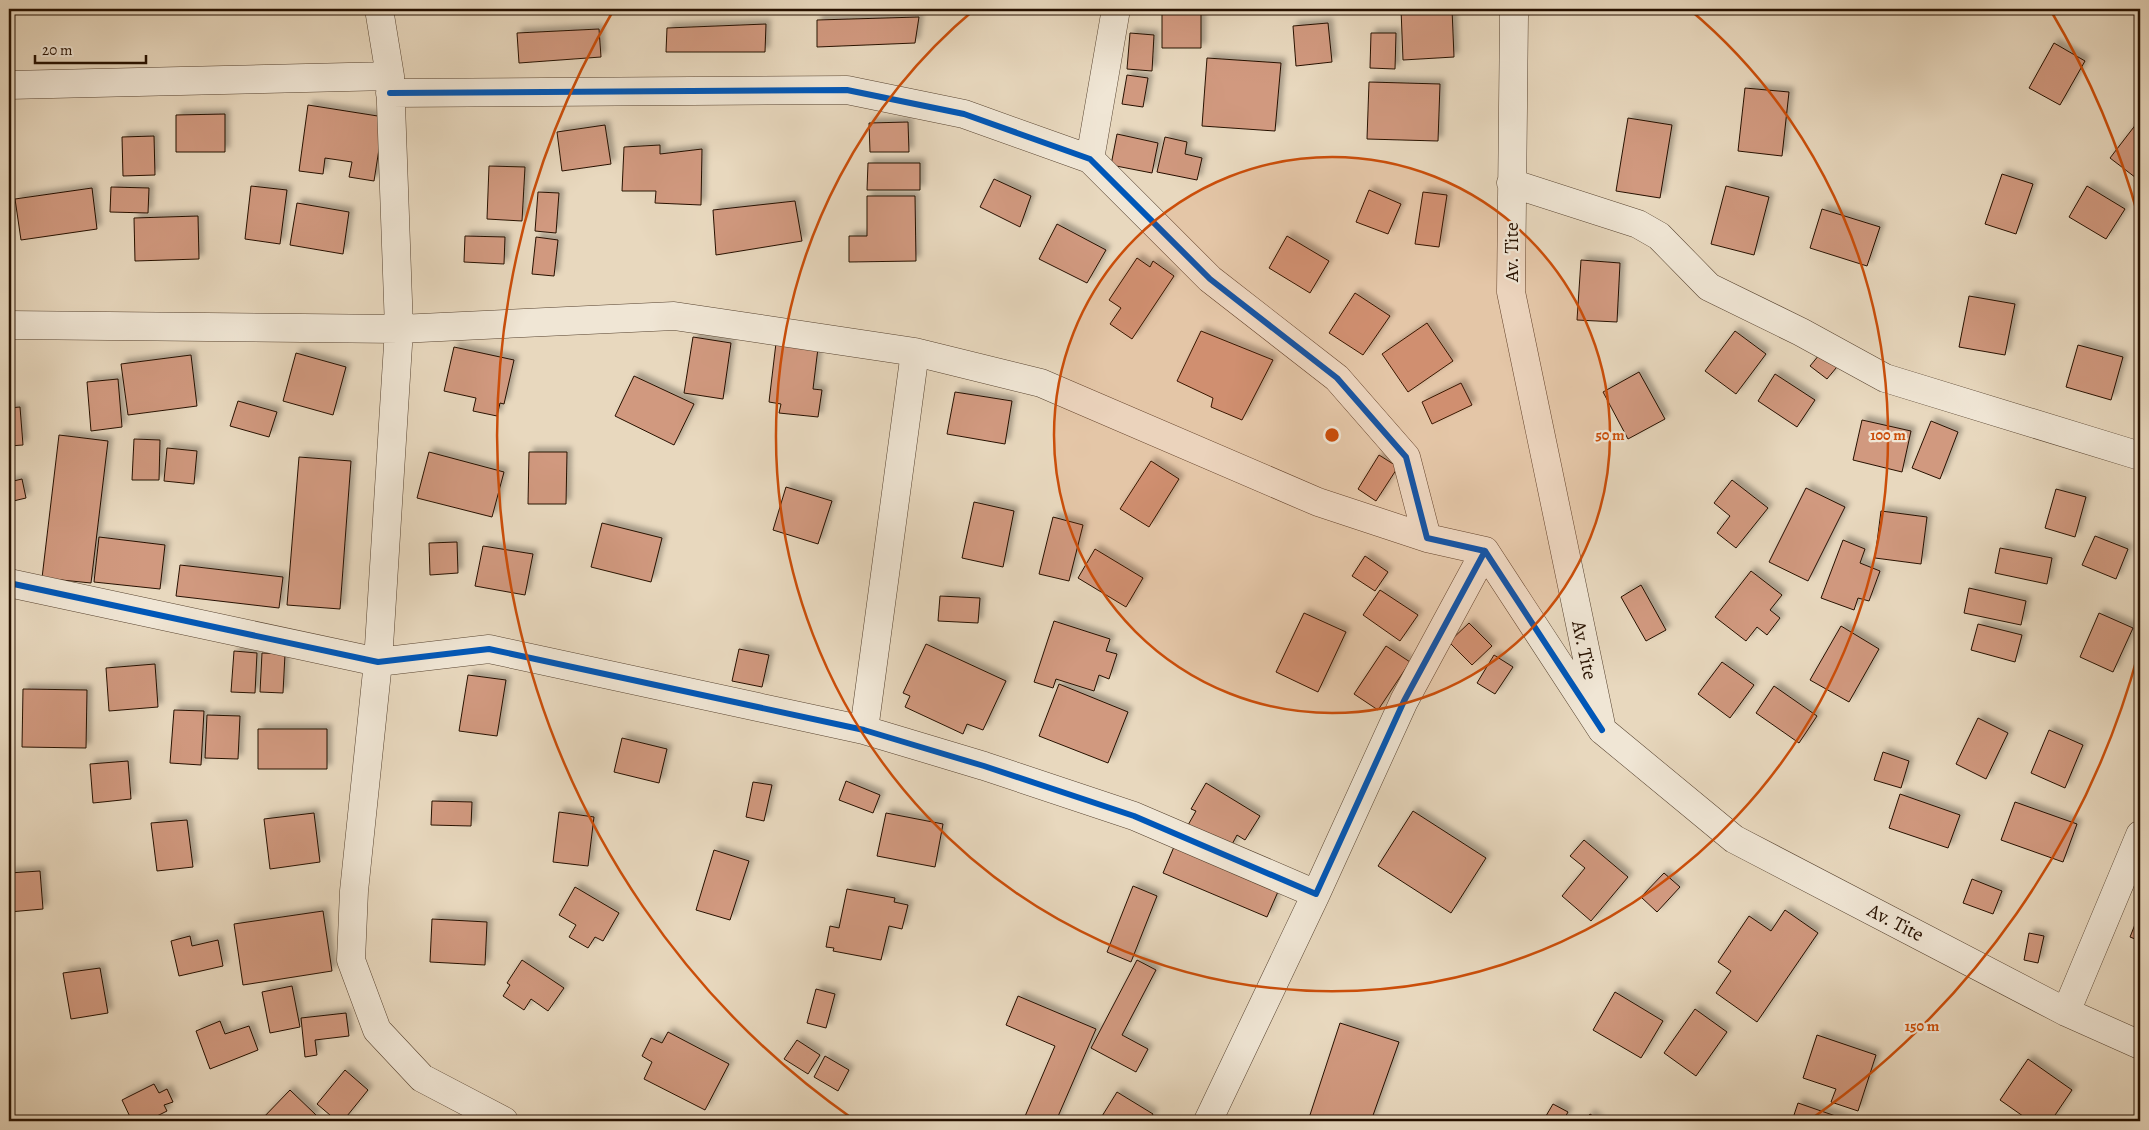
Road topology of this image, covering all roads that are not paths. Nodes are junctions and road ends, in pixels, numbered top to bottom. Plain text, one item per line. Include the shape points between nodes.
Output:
1 (379, 9) edge
2 (1116, 9) edge
3 (1516, 9) edge
4 (390, 84) junction
5 (9, 85) edge
6 (1090, 159) junction
7 (1511, 183) junction
8 (9, 325) edge
9 (399, 329) junction
10 (915, 352) junction
11 (2140, 456) edge
12 (1427, 538) junction
13 (1485, 551) junction
14 (9, 583) edge
15 (378, 662) junction
16 (864, 730) junction
17 (1602, 730) junction
18 (2140, 835) edge
19 (1316, 894) junction
20 (2066, 1012) junction
21 (2140, 1046) edge
22 (504, 1121) edge
23 (1208, 1121) edge

1 - 4 street
2 - 6 street
3 - 7 street, Av. Tite
4 - 5 street
4 - 6 street via 847,90 964,114
4 - 9 street
6 - 12 street via 1210,279 1337,378 1406,456
7 - 11 street via 1638,224 1659,236 1709,287 1802,332 1885,378
7 - 17 street, Av. Tite via 1511,292
8 - 9 street
9 - 10 street via 674,316
9 - 15 street
10 - 12 street via 1041,383 1318,502
10 - 16 street
12 - 13 street
13 - 17 street
13 - 19 street via 1404,701
14 - 15 street
15 - 16 street via 489,649
15 - 22 street via 354,891 351,960 377,1030 422,1078
16 - 19 street via 1134,816
17 - 20 street, Av. Tite via 1734,839
18 - 20 street
19 - 23 street
20 - 21 street, Av. Tite

